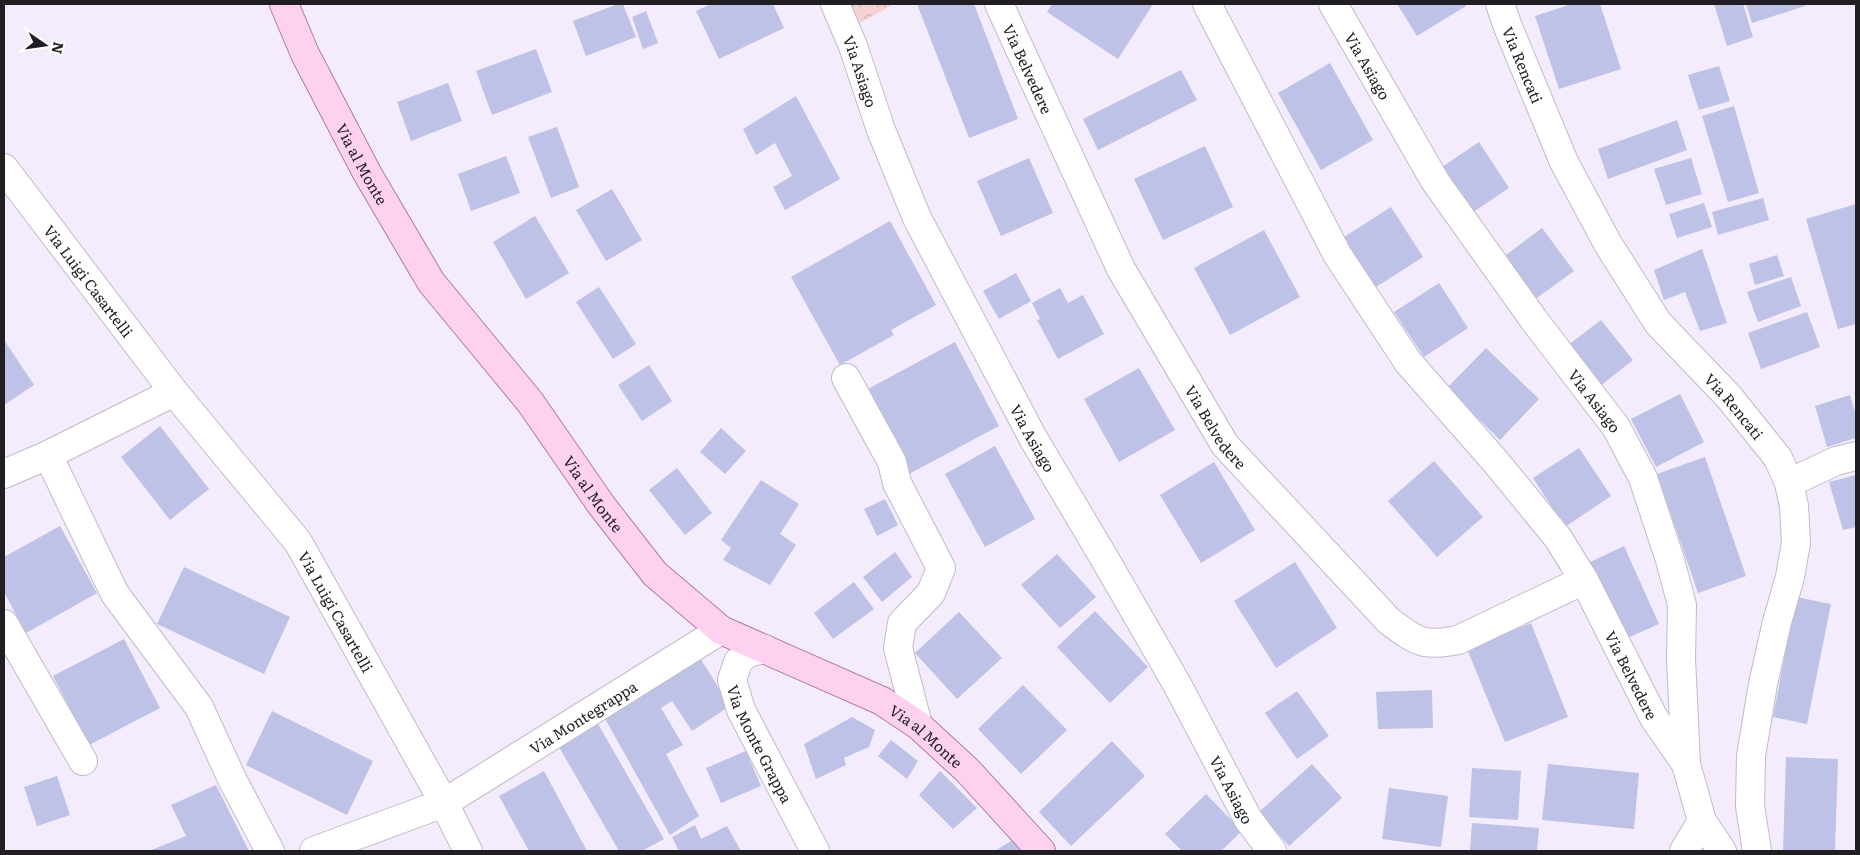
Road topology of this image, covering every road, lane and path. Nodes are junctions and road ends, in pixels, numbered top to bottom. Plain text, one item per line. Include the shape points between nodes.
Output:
1 (284, 4) edge
2 (836, 4) edge
3 (999, 4) edge
4 (1207, 4) edge
5 (1333, 4) edge
6 (1500, 4) edge
7 (4, 168) edge
8 (846, 378) dead end
9 (174, 392) junction
10 (48, 455) junction
11 (1856, 456) edge
12 (4, 474) edge
13 (1789, 483) junction
14 (1584, 580) junction
15 (4, 624) edge
16 (721, 630) junction
17 (765, 649) junction
18 (918, 725) junction
19 (83, 761) dead end
20 (1686, 764) junction
21 (444, 803) junction
22 (1702, 821) junction
23 (270, 851) edge
24 (314, 851) edge
25 (468, 851) edge
26 (815, 851) edge
27 (1041, 851) edge
28 (1272, 851) edge
29 (1684, 851) edge
30 (1722, 851) edge
31 (1757, 851) edge

1 - 16 main road, Via al Monte via 305,54 367,174 431,282 530,402 602,506 656,574
2 - 28 street, Via Asiago via 881,130 917,218 1033,438 1178,686 1248,819
3 - 14 street, Via Belvedere via 1121,269 1225,445 1389,621 1413,639 1436,644 1458,640
4 - 14 street, Via Belvedere via 1337,254 1386,329 1408,362 1558,538
5 - 20 street, Via Asiago via 1435,181 1534,320 1616,427 1642,478 1682,605
6 - 13 street, Via Rencati via 1564,162 1608,244 1658,323 1729,397 1778,458
7 - 9 street, Via Luigi Casartelli
8 - 18 street via 892,462 897,484 941,568 931,593 902,623 898,648
9 - 10 street
9 - 21 street, Via Luigi Casartelli via 298,542
10 - 12 street
10 - 23 street via 115,594 199,707
11 - 13 street via 1836,461
13 - 31 street, Via Rencati via 1796,542 1763,684 1751,756 1750,806
14 - 20 street, Via Belvedere via 1654,718
15 - 19 street
16 - 17 main road, Via al Monte
16 - 21 street, Via Montegrappa
17 - 18 main road, Via al Monte via 882,701
17 - 26 street, Via Monte Grappa via 747,652 738,662 732,680 741,710
18 - 27 main road, Via al Monte via 967,770
20 - 22 street, Via Asiago
21 - 24 street, Via Montegrappa
21 - 25 street, Via Luigi Casartelli
22 - 29 street
22 - 30 street

